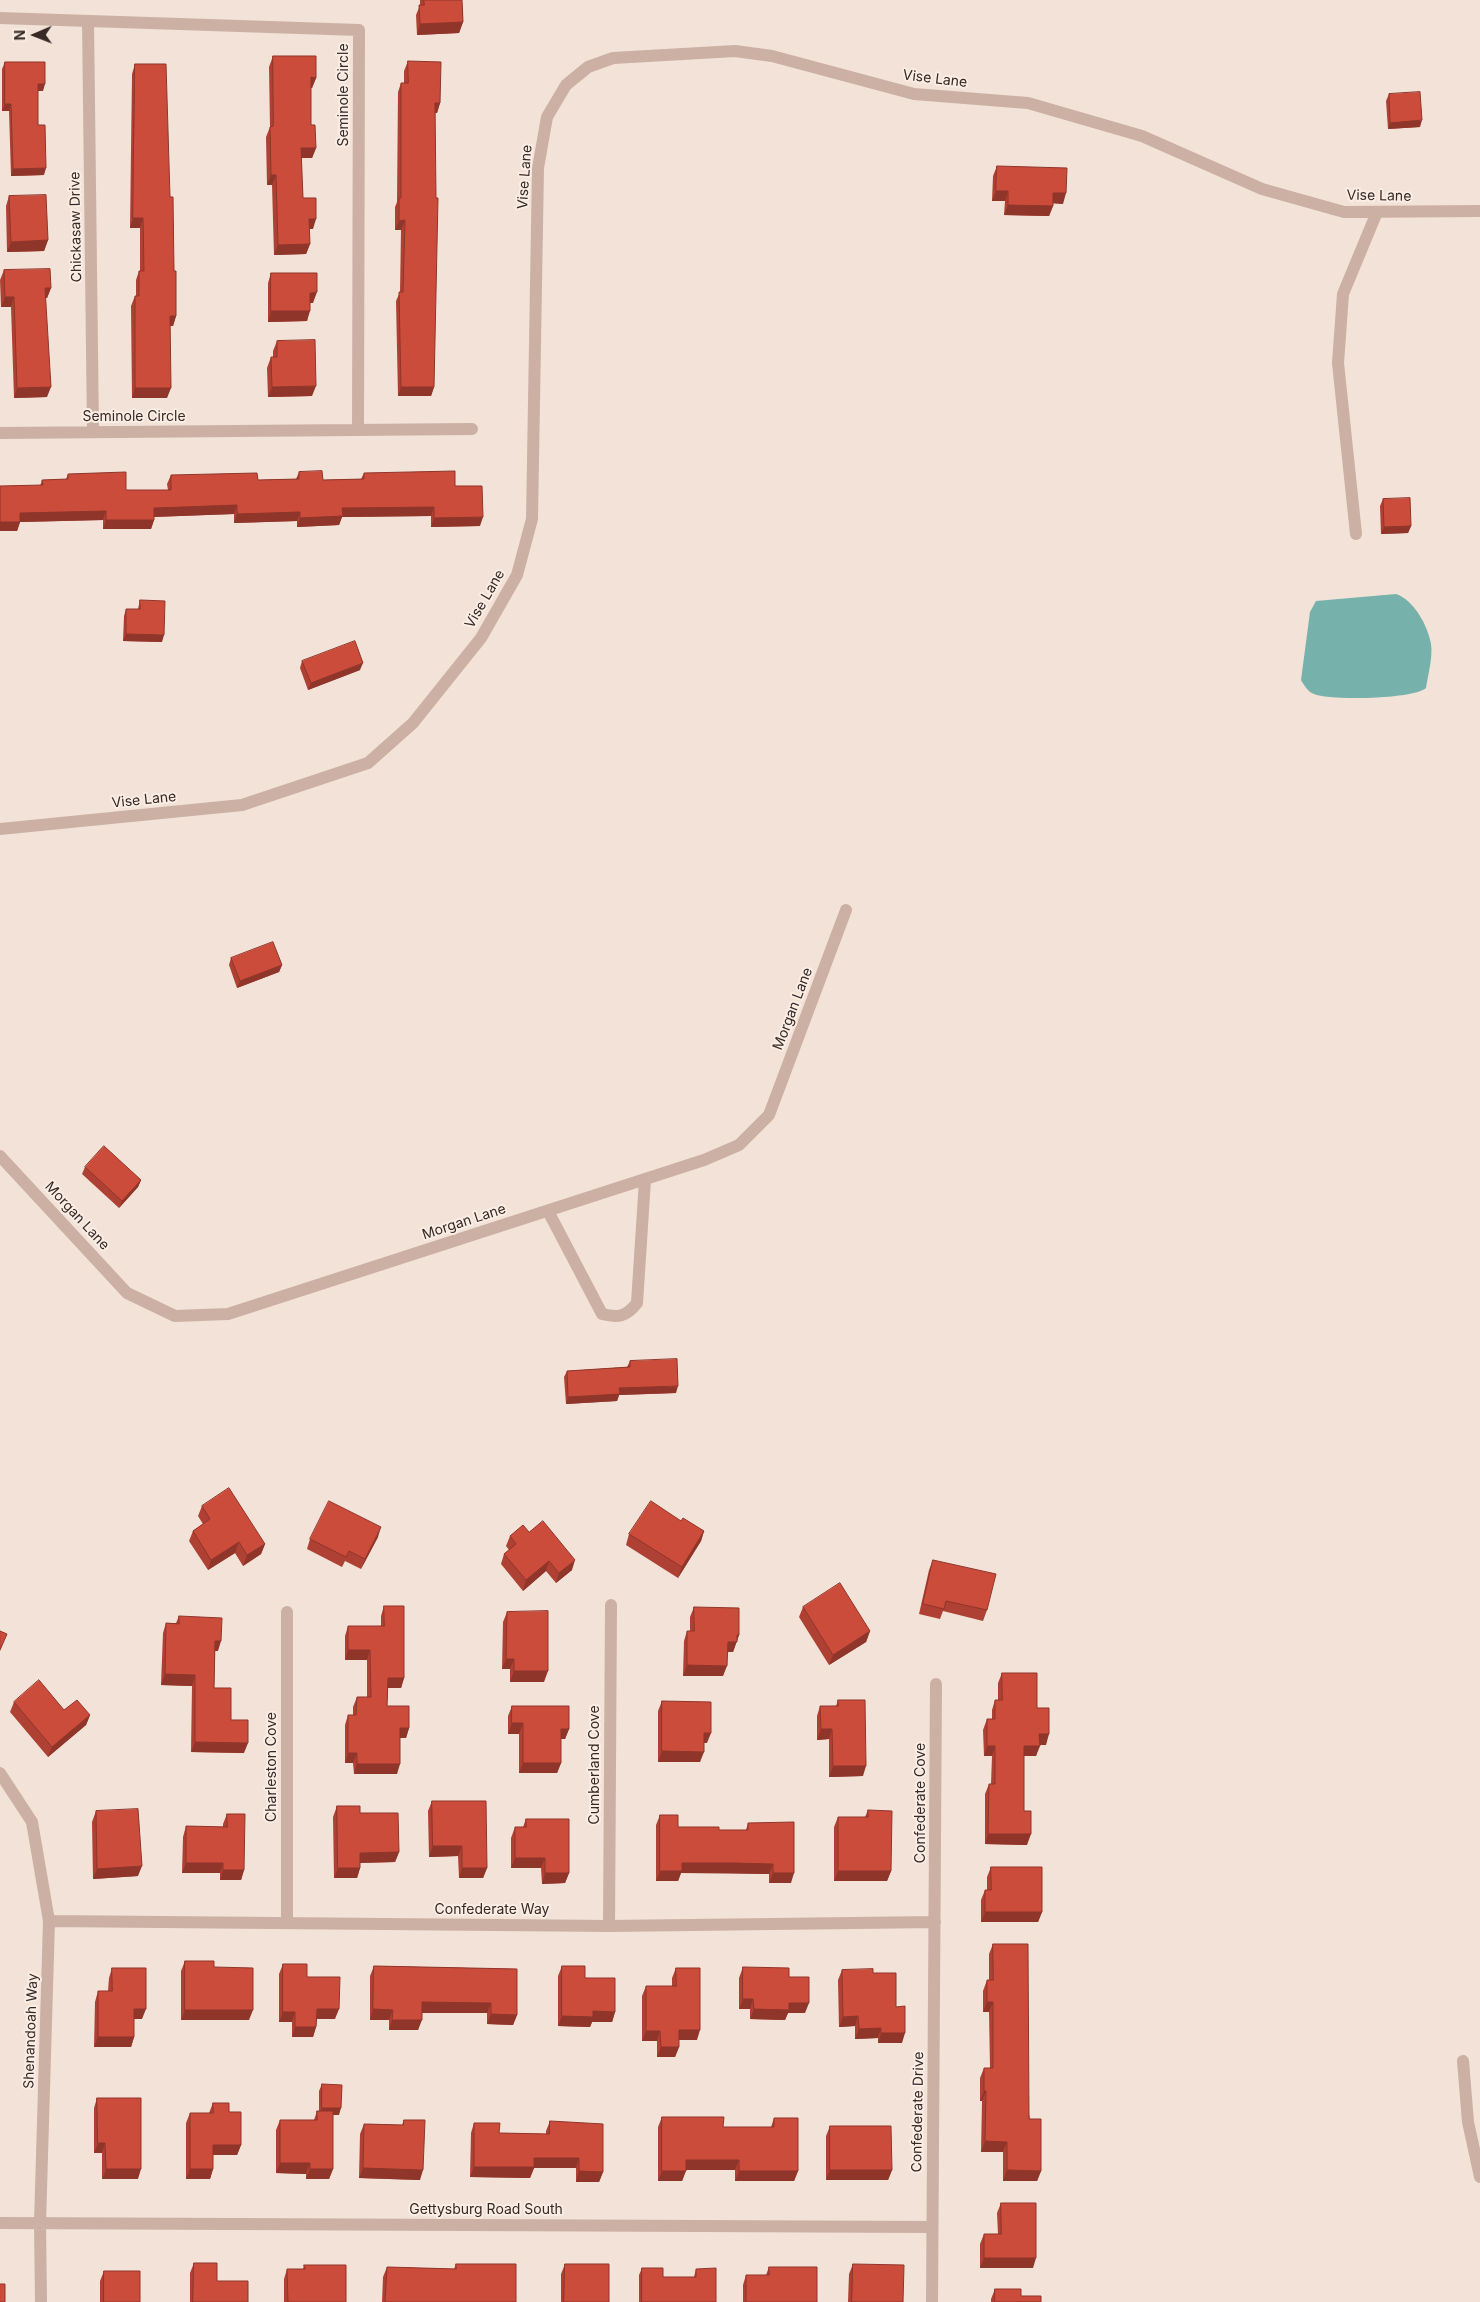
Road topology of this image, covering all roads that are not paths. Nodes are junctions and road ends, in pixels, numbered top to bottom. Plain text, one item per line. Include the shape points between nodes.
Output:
1 (0, 18) edge
2 (88, 21) junction
3 (1480, 211) edge
4 (1377, 212) junction
5 (358, 430) junction
6 (472, 430) dead end
7 (93, 432) junction
8 (0, 433) edge
9 (1356, 534) dead end
10 (0, 829) edge
11 (846, 910) dead end
12 (0, 1156) edge
13 (645, 1180) junction
14 (548, 1211) junction
15 (611, 1605) dead end
16 (287, 1612) dead end
17 (936, 1684) dead end
18 (0, 1773) edge
19 (50, 1921) junction
20 (935, 1922) junction
21 (288, 1923) junction
22 (609, 1926) junction
23 (1463, 2061) dead end
24 (1480, 2177) edge
25 (0, 2223) edge
26 (40, 2224) junction
27 (932, 2227) junction
28 (41, 2302) edge
29 (932, 2302) edge

1 - 2 street, Seminole Circle
2 - 5 street, Seminole Circle via 359,30
2 - 7 street, Chickasaw Drive
3 - 4 street, Vise Lane
4 - 9 street via 1343,294 1338,364
4 - 10 street, Vise Lane via 1344,212 1262,189 1142,136 1028,103 914,94 772,56 735,51 613,58 588,67 566,85 547,118 538,168 532,520 517,576 481,638 413,723 368,763 242,805
5 - 6 street, Seminole Circle
5 - 7 street, Seminole Circle
7 - 8 street, Seminole Circle
11 - 13 street, Morgan Lane via 769,1115 739,1145
12 - 14 street, Morgan Lane via 127,1294 175,1316 228,1314
13 - 14 street, Morgan Lane
13 - 14 street via 637,1303 629,1314 616,1317 602,1314
15 - 22 street, Cumberland Cove
16 - 21 street, Charleston Cove
17 - 20 street, Confederate Cove
18 - 19 street, Shenandoah Way via 32,1822
19 - 21 street, Confederate Way
19 - 26 street, Shenandoah Way
20 - 22 street, Confederate Way
20 - 27 street, Confederate Drive
21 - 22 street, Confederate Way
23 - 24 street via 1468,2122
25 - 26 street, Gettysburg Road South
26 - 27 street, Gettysburg Road South
26 - 28 street, Shenandoah Way
27 - 29 street, Confederate Drive

